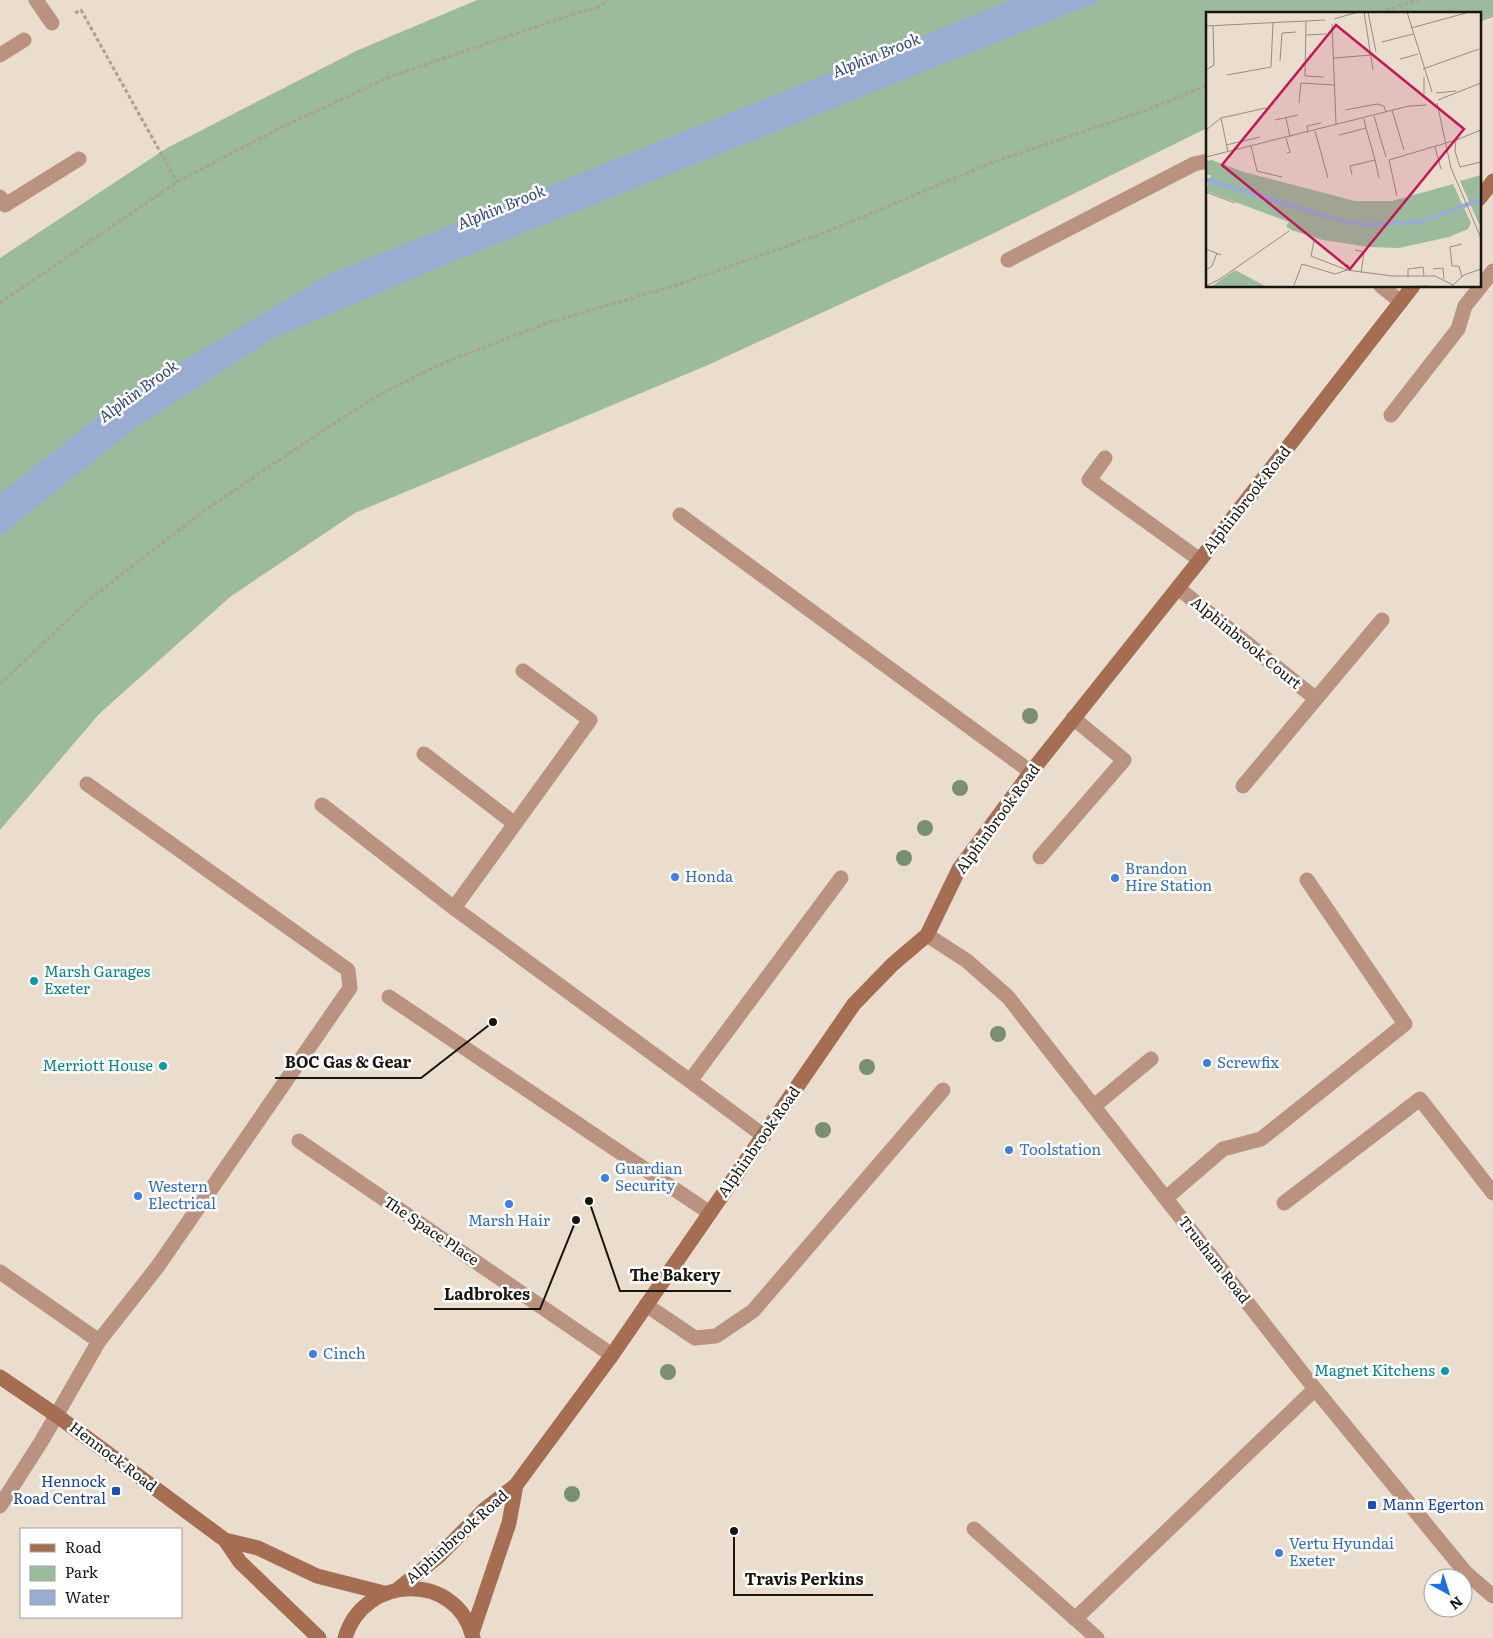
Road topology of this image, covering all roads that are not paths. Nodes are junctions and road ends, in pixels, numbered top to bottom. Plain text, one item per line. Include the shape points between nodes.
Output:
1 (36, 0) edge
2 (52, 23) road end
3 (24, 40) dead end
4 (0, 55) edge
5 (79, 159) dead end
6 (1206, 161) edge
7 (1493, 181) edge
8 (0, 197) edge
9 (1480, 198) edge
10 (1008, 260) dead end
11 (1493, 271) edge
12 (1480, 287) edge
13 (1384, 288) edge
14 (1411, 288) edge
15 (1479, 288) edge
16 (1401, 302) junction
17 (1391, 415) dead end
18 (1105, 458) dead end
19 (680, 515) dead end
20 (1200, 560) junction
21 (1178, 588) junction
22 (1382, 620) dead end
23 (523, 671) dead end
24 (1315, 698) junction
25 (1073, 718) junction
26 (424, 754) dead end
27 (1031, 772) junction
28 (87, 784) dead end
29 (1243, 786) dead end
30 (322, 805) dead end
31 (515, 824) junction
32 (1040, 857) dead end
33 (841, 878) dead end
34 (1306, 880) dead end
35 (454, 908) junction
36 (927, 935) junction
37 (389, 997) dead end
38 (1151, 1059) dead end
39 (690, 1081) junction
40 (943, 1090) dead end
41 (1094, 1106) junction
42 (764, 1136) junction
43 (299, 1141) dead end
44 (1493, 1193) edge
45 (1166, 1198) junction
46 (1284, 1203) dead end
47 (710, 1213) junction
48 (0, 1272) edge
49 (646, 1305) junction
50 (99, 1342) junction
51 (612, 1355) junction
52 (0, 1376) edge
53 (1315, 1389) junction
54 (56, 1415) junction
55 (516, 1485) junction
56 (0, 1506) edge
57 (974, 1529) dead end
58 (225, 1540) junction
59 (391, 1591) junction
60 (1493, 1596) edge
61 (1075, 1619) junction
62 (472, 1636) edge
63 (319, 1638) edge
64 (345, 1638) edge
65 (1097, 1638) edge

1 - 2 street
3 - 4 street
5 - 8 street via 5,205
6 - 10 street via 1194,164
7 - 9 main road
11 - 12 street
13 - 16 street
14 - 16 main road, Alphinbrook Road
15 - 17 street via 1465,306 1458,329
16 - 20 main road, Alphinbrook Road
18 - 20 street via 1089,480
19 - 27 street
20 - 21 main road, Alphinbrook Road
21 - 24 street, Alphinbrook Court
21 - 25 main road, Alphinbrook Road
22 - 24 street, Alphinbrook Court
23 - 31 street via 590,720
24 - 29 street, Alphinbrook Court
25 - 27 main road, Alphinbrook Road
25 - 32 street via 1124,760
26 - 31 street
27 - 36 main road, Alphinbrook Road via 959,869
28 - 50 street via 348,970 350,988 158,1266
30 - 35 street
31 - 35 street
33 - 39 street
34 - 45 street via 1405,1024 1261,1139 1223,1149
35 - 39 street
36 - 41 street, Trusham Road via 967,961 1008,997
36 - 42 main road, Alphinbrook Road via 854,1004
37 - 47 street
38 - 41 street
39 - 42 street
40 - 49 street via 753,1312 716,1336 695,1338
41 - 45 street, Trusham Road
42 - 47 main road, Alphinbrook Road
43 - 51 street, The Space Place
44 - 46 street via 1420,1099
45 - 53 street, Trusham Road
47 - 49 main road, Alphinbrook Road
48 - 50 street
49 - 51 main road, Alphinbrook Road
50 - 54 street
51 - 55 main road, Alphinbrook Road
52 - 54 main road, Hennock Road
53 - 60 street, Trusham Road via 1466,1573
53 - 61 street
54 - 56 street
54 - 58 main road, Hennock Road
55 - 59 main road, Alphinbrook Road via 484,1510 439,1556
55 - 62 main road, Alphinbrook Road via 509,1523
57 - 61 street
58 - 59 main road, Hennock Road via 258,1548 318,1576
58 - 63 main road, Hennock Road via 240,1562
59 - 62 main road, Hennock Road via 417,1588 435,1593 463,1616
59 - 64 main road, Alphinbrook Road via 357,1613
61 - 65 street

